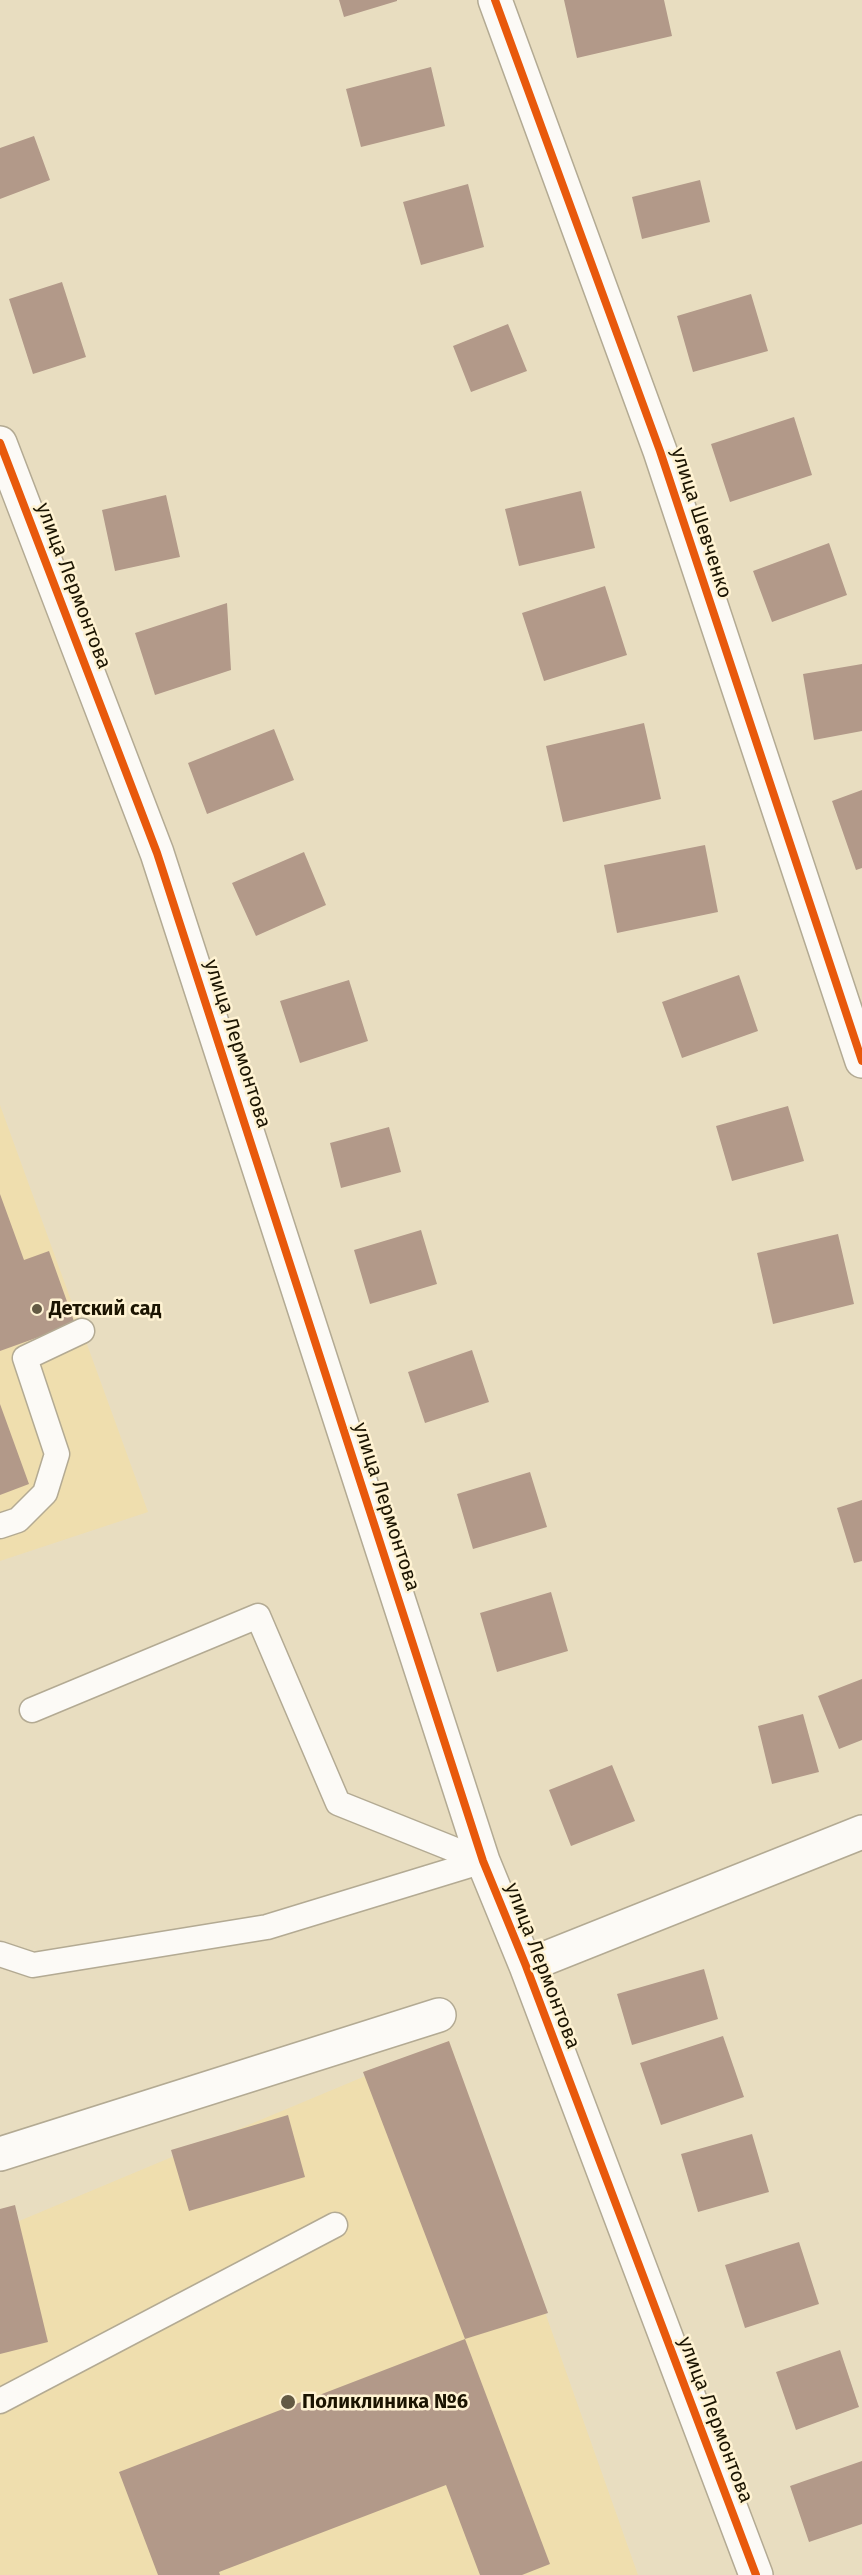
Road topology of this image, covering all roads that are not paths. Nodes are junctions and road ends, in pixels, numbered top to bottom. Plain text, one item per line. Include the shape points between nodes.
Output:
1 (495, 0) edge
2 (0, 443) edge
3 (862, 1061) edge
4 (82, 1331) dead end
5 (0, 1526) edge
6 (32, 1710) dead end
7 (862, 1832) edge
8 (483, 1860) junction
9 (0, 1954) edge
10 (526, 1966) junction
11 (439, 2014) dead end
12 (0, 2154) edge
13 (336, 2225) dead end
14 (0, 2401) edge
15 (756, 2575) edge

1 - 3 street, улица Шевченко via 660,451
2 - 8 street, улица Лермонтова via 157,853
4 - 5 lane via 25,1358 57,1454 45,1493 18,1520
6 - 8 lane via 258,1616 338,1803
7 - 10 street
8 - 9 lane via 267,1927 33,1965
8 - 10 street, улица Лермонтова
10 - 15 street, улица Лермонтова
11 - 12 street
13 - 14 lane

